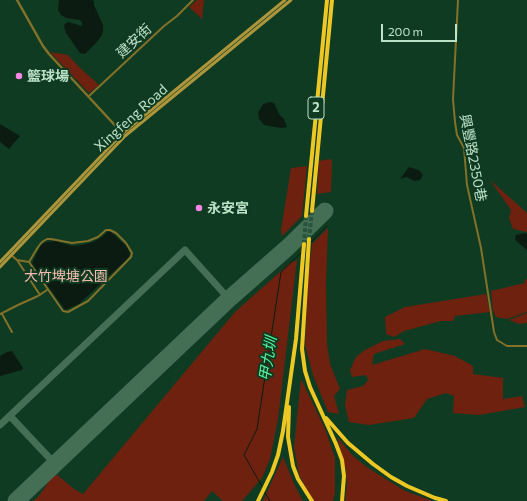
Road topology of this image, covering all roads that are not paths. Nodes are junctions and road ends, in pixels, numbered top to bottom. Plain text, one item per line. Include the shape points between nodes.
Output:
1 (17, 0) edge
2 (193, 0) edge
3 (285, 0) edge
4 (290, 0) edge
5 (327, 0) edge
6 (332, 0) edge
7 (458, 0) edge
8 (88, 96) junction
9 (124, 135) junction
10 (312, 211) tunnel mouth
11 (306, 216) tunnel mouth
12 (11, 255) junction
13 (17, 260) junction
14 (0, 262) edge
15 (29, 262) junction
16 (0, 267) edge
17 (47, 290) junction
18 (40, 295) junction
19 (1, 314) edge
20 (12, 332) dead end
21 (527, 346) edge
22 (289, 397) junction
23 (320, 411) junction
24 (258, 501) edge
25 (312, 501) edge
26 (342, 501) edge
27 (446, 501) edge

1 - 8 street via 43,46
2 - 8 street, 建安街
3 - 9 main road, Xingfeng Road
4 - 9 main road, Xingfeng Road
5 - 11 highway, 2
6 - 10 highway, 2
7 - 21 street, 興豐路2350巷 via 453,99 455,122 457,135 464,148 467,184 481,248 494,332 497,340 507,346
8 - 9 street
9 - 12 main road, Xingfeng Road
9 - 14 main road, Xingfeng Road
12 - 13 street
12 - 16 main road, Xingfeng Road
13 - 15 street
13 - 18 street
15 - 17 street
15 - 17 street via 38,247 47,239 72,243 88,241 106,230 116,233 130,248 131,258 88,301 77,308 68,312 63,311
17 - 18 street
18 - 19 street
19 - 20 street
22 - 23 highway via 306,245 302,349 305,371
22 - 24 highway via 278,454
22 - 25 highway via 290,452 298,479
23 - 26 highway via 342,460
23 - 27 highway via 348,443 373,464 407,486

